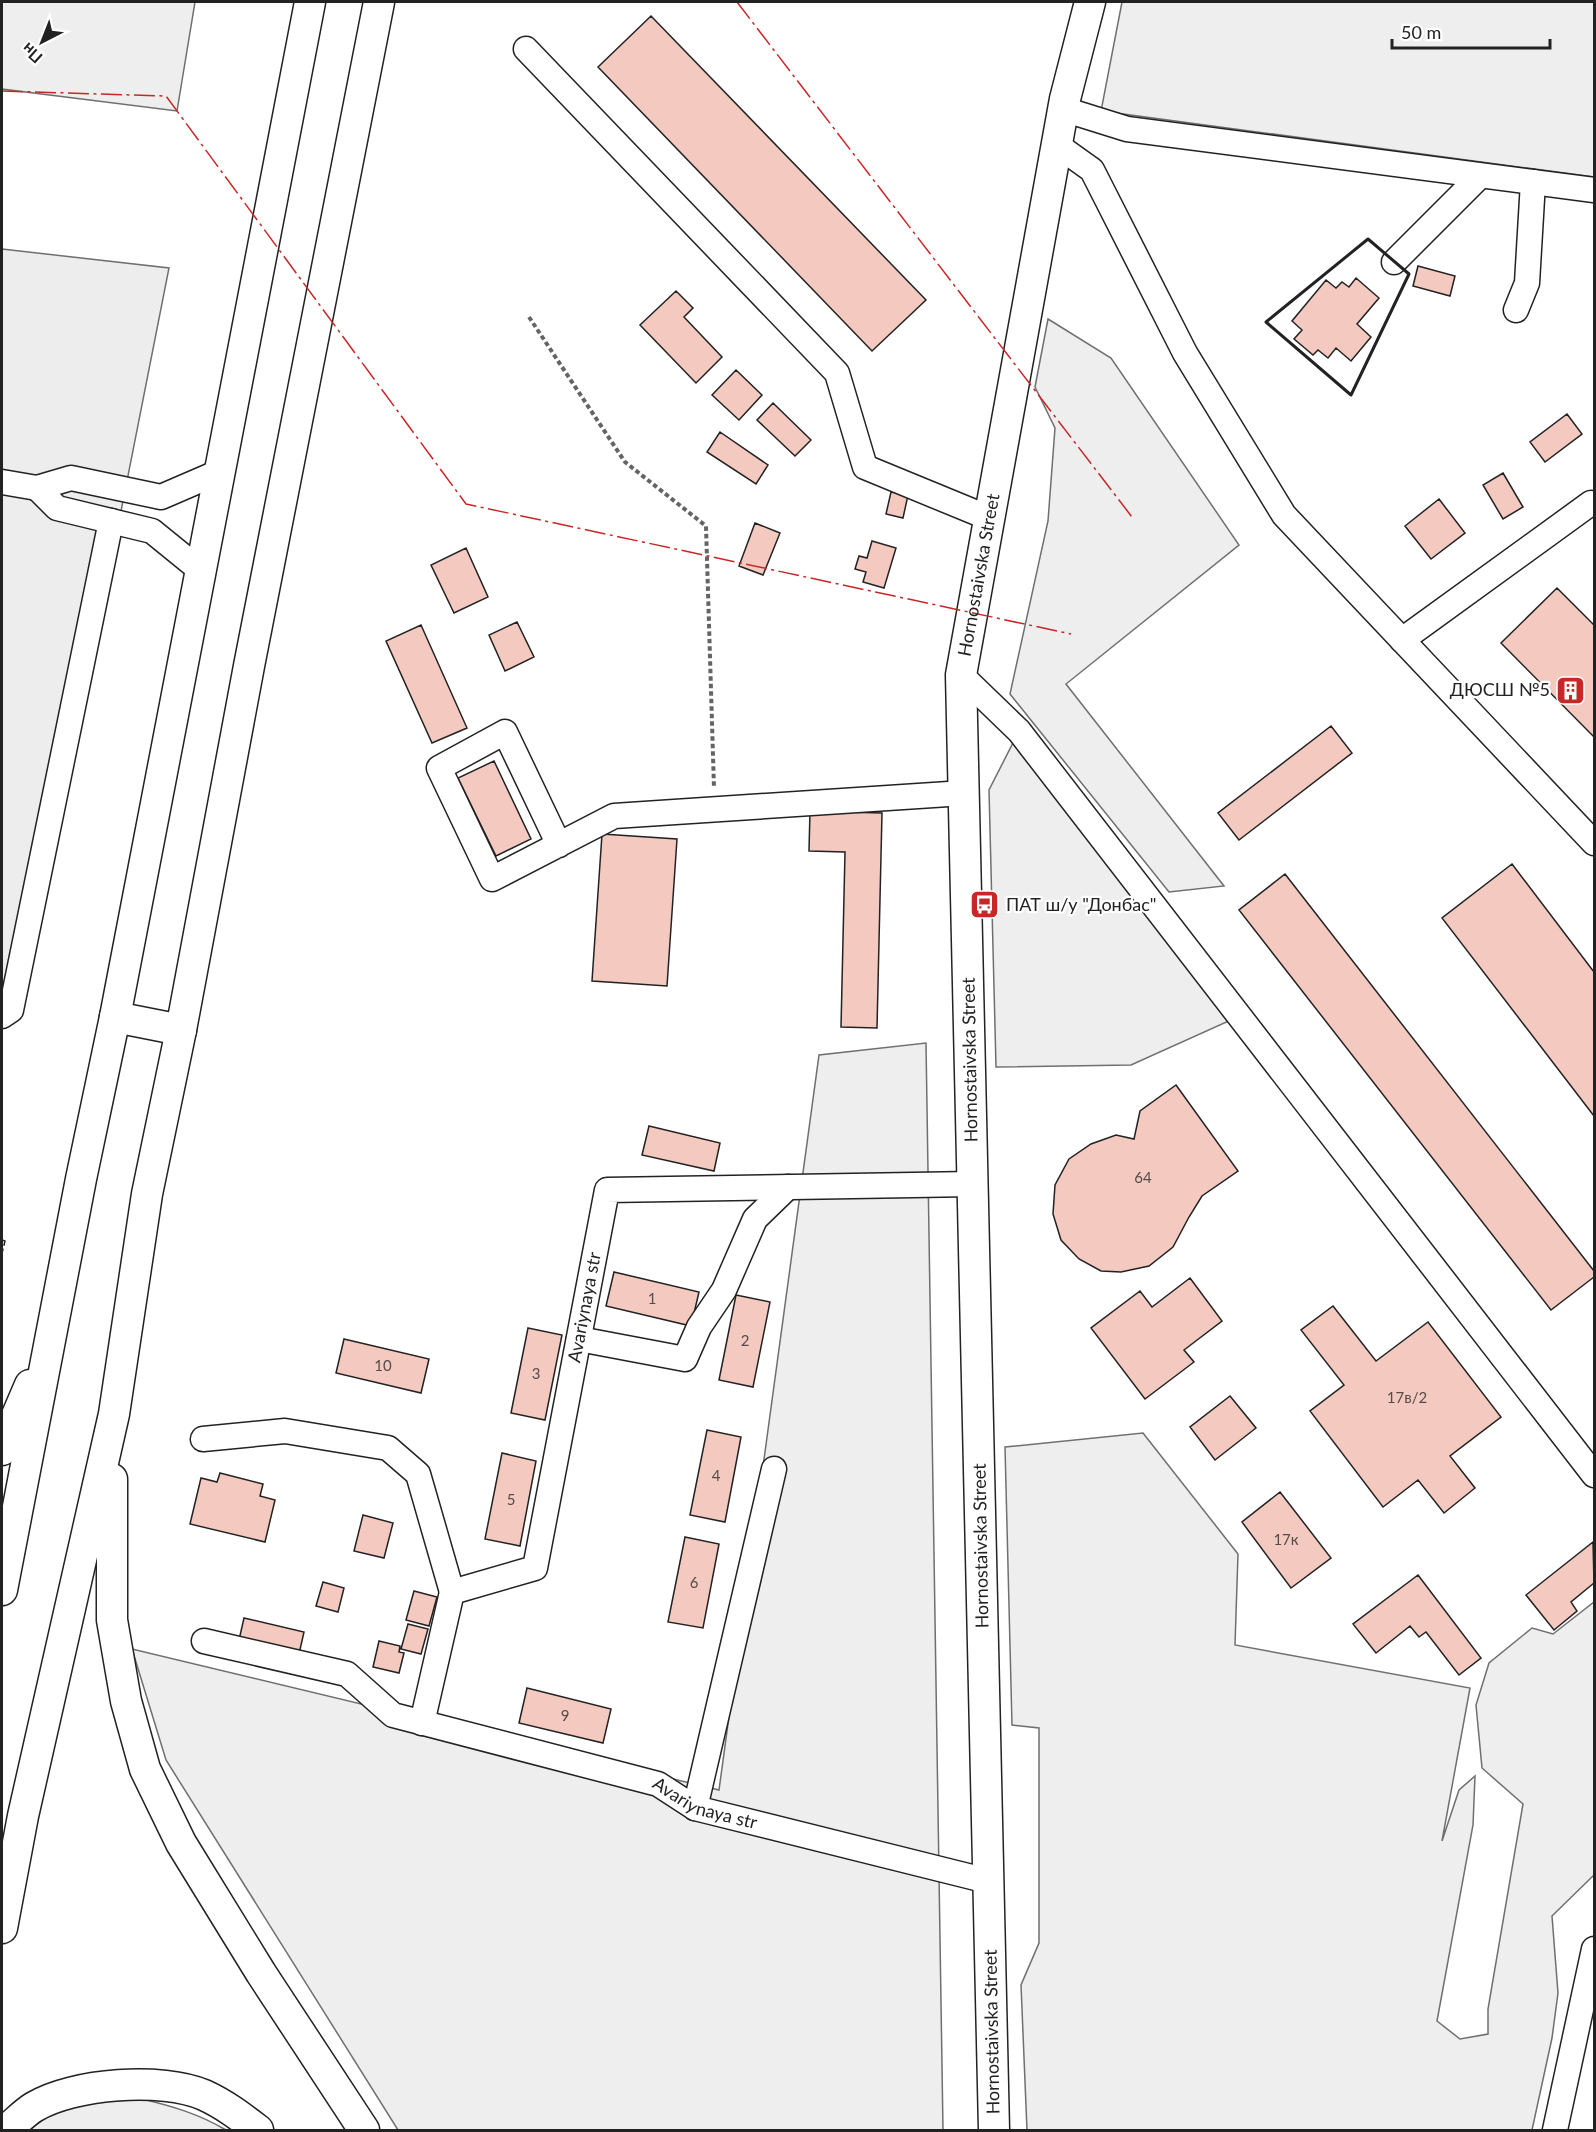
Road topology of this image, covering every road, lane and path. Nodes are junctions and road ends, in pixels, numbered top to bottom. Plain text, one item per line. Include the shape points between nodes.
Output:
1 (310, 2) edge
2 (379, 2) edge
3 (1090, 2) edge
4 (526, 49) dead end
5 (1063, 109) junction
6 (1056, 145) junction
7 (1480, 176) junction
8 (1533, 182) junction
9 (1594, 190) edge
10 (1394, 262) dead end
11 (1516, 310) dead end
12 (529, 317) dead end
13 (219, 472) junction
14 (2, 482) edge
15 (37, 488) junction
16 (1591, 503) dead end
17 (989, 518) junction
18 (111, 521) junction
19 (200, 570) junction
20 (1402, 640) junction
21 (961, 675) junction
22 (964, 793) junction
23 (715, 810) junction
24 (1594, 843) edge
25 (559, 845) junction
26 (2, 1016) edge
27 (115, 1017) junction
28 (181, 1030) junction
29 (973, 1185) junction
30 (788, 1187) junction
31 (53, 1332) junction
32 (579, 1339) junction
33 (114, 1414) junction
34 (203, 1439) dead end
35 (2, 1450) edge
36 (774, 1469) dead end
37 (1594, 1475) edge
38 (2, 1590) edge
39 (452, 1592) junction
40 (204, 1641) dead end
41 (422, 1723) junction
42 (695, 1808) junction
43 (988, 1881) junction
44 (2, 1929) edge
45 (1594, 1949) edge
46 (6, 2130) edge
47 (258, 2130) edge
48 (364, 2130) edge
49 (994, 2130) edge
50 (1555, 2130) edge

1 - 13 main road
2 - 28 main road
3 - 5 main road, Hornostaivska Street
4 - 17 street via 837,373 865,467
5 - 6 main road, Hornostaivska Street
5 - 7 street via 1127,129
6 - 17 main road, Hornostaivska Street
6 - 20 street via 1092,170 1185,353 1284,515
7 - 8 street
7 - 10 street
8 - 9 street
8 - 11 street via 1527,283
12 - 23 path via 625,462 706,526
13 - 15 street via 161,497 71,478
13 - 19 main road
14 - 15 street
15 - 18 street via 57,508
16 - 20 street
17 - 21 main road, Hornostaivska Street
18 - 19 street via 152,531
18 - 26 street via 11,1010
19 - 27 main road
20 - 24 street
21 - 22 main road, Hornostaivska Street
21 - 37 street via 1019,731
22 - 23 street
22 - 29 main road, Hornostaivska Street
23 - 25 street via 614,816
25 - 25 street via 492,879 439,768 505,732
27 - 28 main road
27 - 31 main road
28 - 33 main road via 147,1194
29 - 30 street, Avariynaya str
29 - 43 main road, Hornostaivska Street
30 - 32 street via 755,1219 724,1290 699,1327 685,1359
30 - 32 street, Avariynaya str via 607,1190
31 - 35 main road
31 - 38 main road
32 - 39 street, Avariynaya str via 535,1568
33 - 44 main road via 23,1816
33 - 48 main road via 112,1620 126,1701 145,1769 181,1843
34 - 39 street via 285,1431 388,1448 418,1474
36 - 42 street
39 - 41 street
40 - 41 street, Avariynaya str via 347,1674 393,1715
41 - 42 street, Avariynaya str via 658,1784
42 - 43 street, Avariynaya str
43 - 49 main road, Hornostaivska Street
45 - 50 street
46 - 47 main road via 34,2107 64,2094 132,2084 202,2095 235,2112

